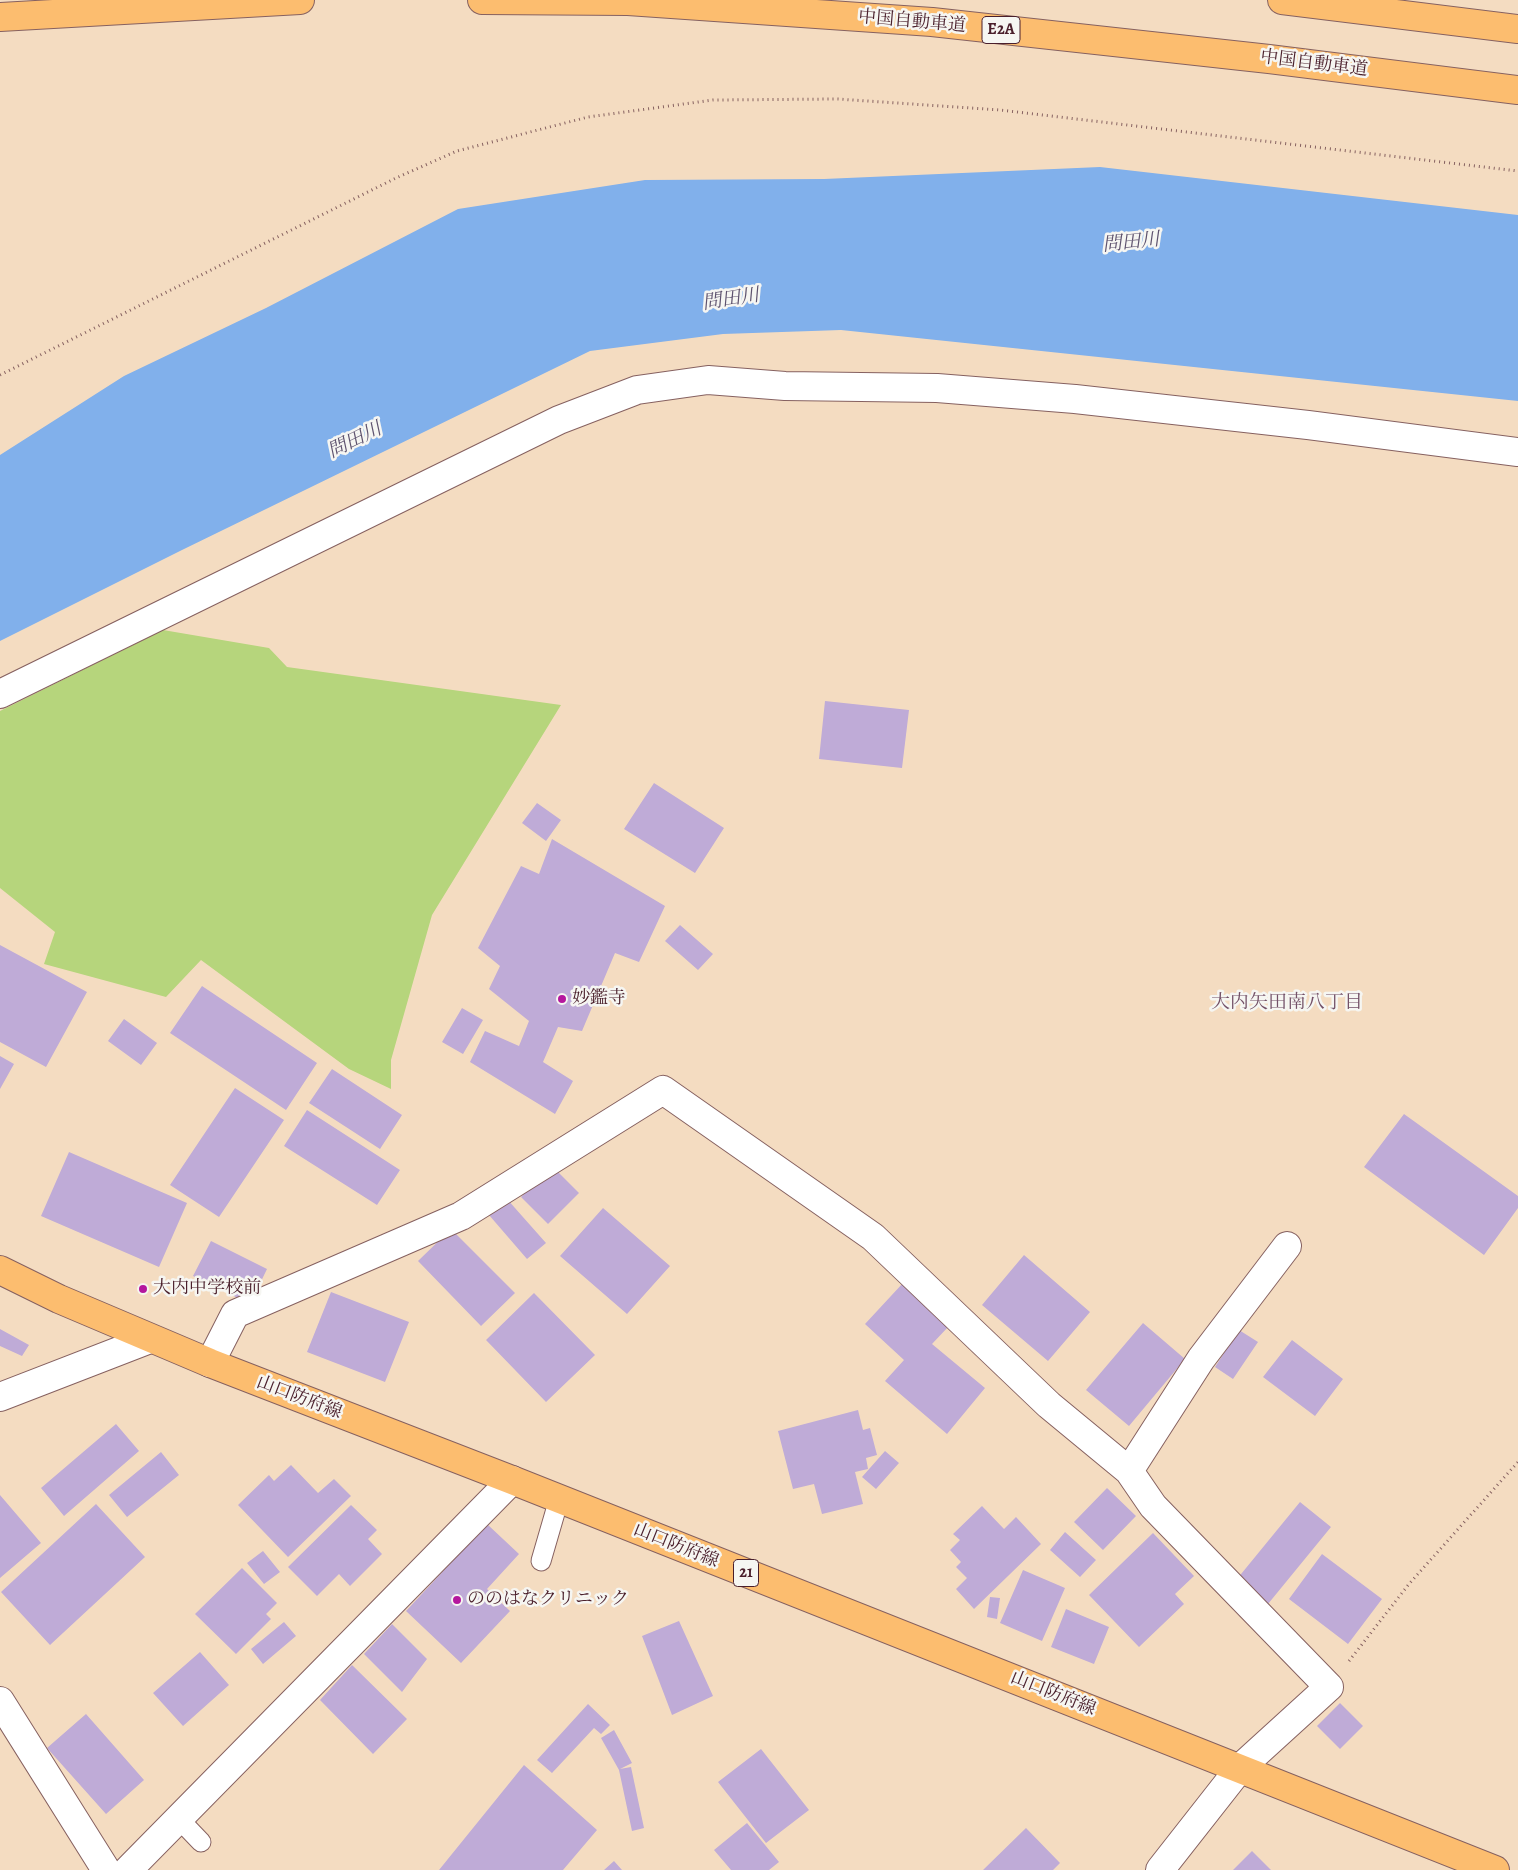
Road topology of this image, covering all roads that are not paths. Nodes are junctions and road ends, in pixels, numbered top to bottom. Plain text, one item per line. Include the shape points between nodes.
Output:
1 (300, 0) edge
2 (482, 0) edge
3 (1282, 0) edge
4 (0, 16) edge
5 (1518, 29) edge
6 (1518, 90) edge
7 (1518, 452) edge
8 (0, 694) edge
9 (1287, 1246) dead end
10 (0, 1270) edge
11 (150, 1339) junction
12 (210, 1363) junction
13 (0, 1397) edge
14 (1129, 1471) junction
15 (512, 1480) junction
16 (559, 1499) junction
17 (541, 1561) dead end
18 (0, 1701) edge
19 (1240, 1768) junction
20 (178, 1818) junction
21 (201, 1842) dead end
22 (106, 1870) edge
23 (128, 1870) edge
24 (1160, 1870) edge
25 (1495, 1870) edge

1 - 4 main road
2 - 6 main road, 中国自動車道 / E2A via 628,1 932,22
3 - 5 main road
7 - 8 street via 1308,424 937,388 785,386 708,380 637,390 559,420
9 - 14 street via 1201,1359
10 - 11 main road, 山口防府線 / 21
11 - 12 main road, 山口防府線 / 21
11 - 13 street
12 - 14 street via 235,1314 461,1216 663,1090 873,1237 1049,1405
12 - 15 main road, 山口防府線 / 21
14 - 19 street via 1153,1506 1329,1687
15 - 16 main road, 山口防府線 / 21
15 - 20 street
16 - 17 lane
16 - 19 main road, 山口防府線 / 21
18 - 22 street
19 - 24 street
19 - 25 main road, 山口防府線 / 21
20 - 21 lane
20 - 23 street

